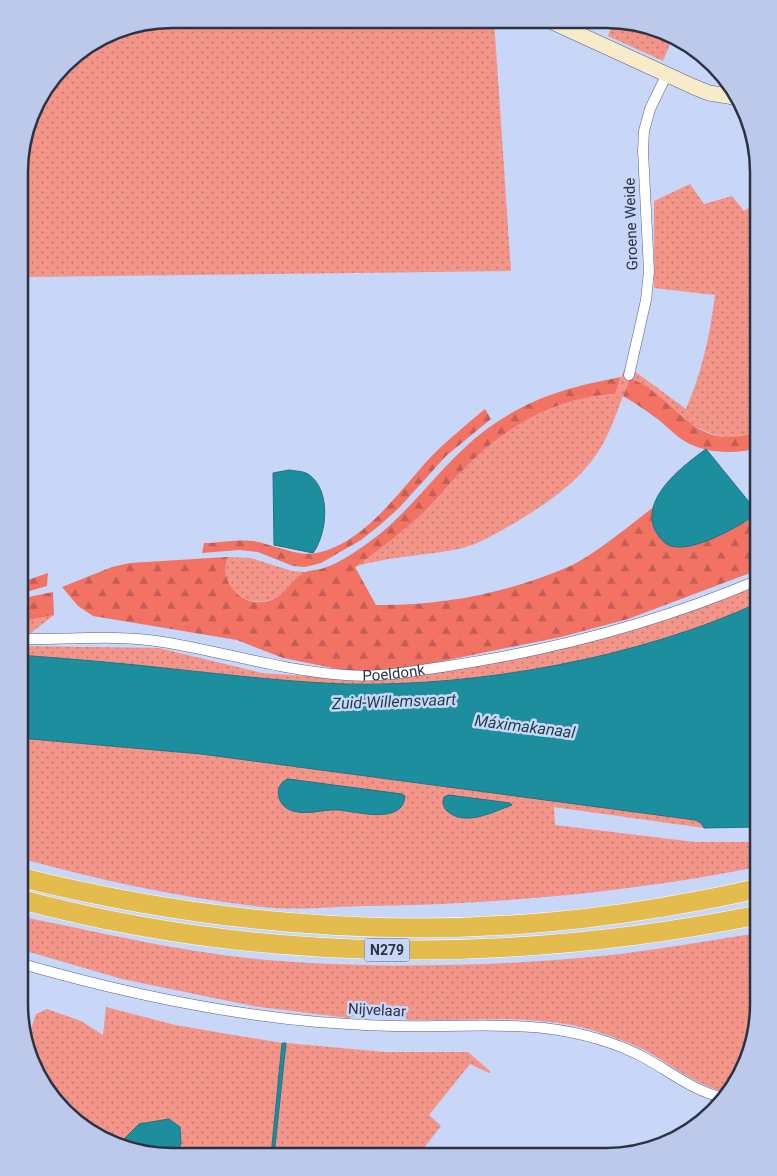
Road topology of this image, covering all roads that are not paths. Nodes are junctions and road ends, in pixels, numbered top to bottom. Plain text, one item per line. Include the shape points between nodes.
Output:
1 (563, 27) edge
2 (667, 74) junction
3 (727, 96) edge
4 (629, 375) dead end
5 (750, 583) edge
6 (27, 639) edge
7 (27, 879) edge
8 (749, 890) edge
9 (27, 901) edge
10 (749, 917) edge
11 (27, 965) edge
12 (716, 1096) edge

1 - 2 street
2 - 3 street via 709,93
2 - 4 street, Groene Weide via 650,109 644,131 649,271 646,300
5 - 6 street, Poeldonk via 586,639 475,662 383,674 337,674 244,660 162,641
7 - 8 highway, N279 via 69,890 199,913 297,924 389,928 554,922 646,910
9 - 10 highway, N279 via 65,912 249,942 401,950 505,947 602,939
11 - 12 street, Nijvelaar via 110,988 318,1022 544,1028 594,1039 643,1057

